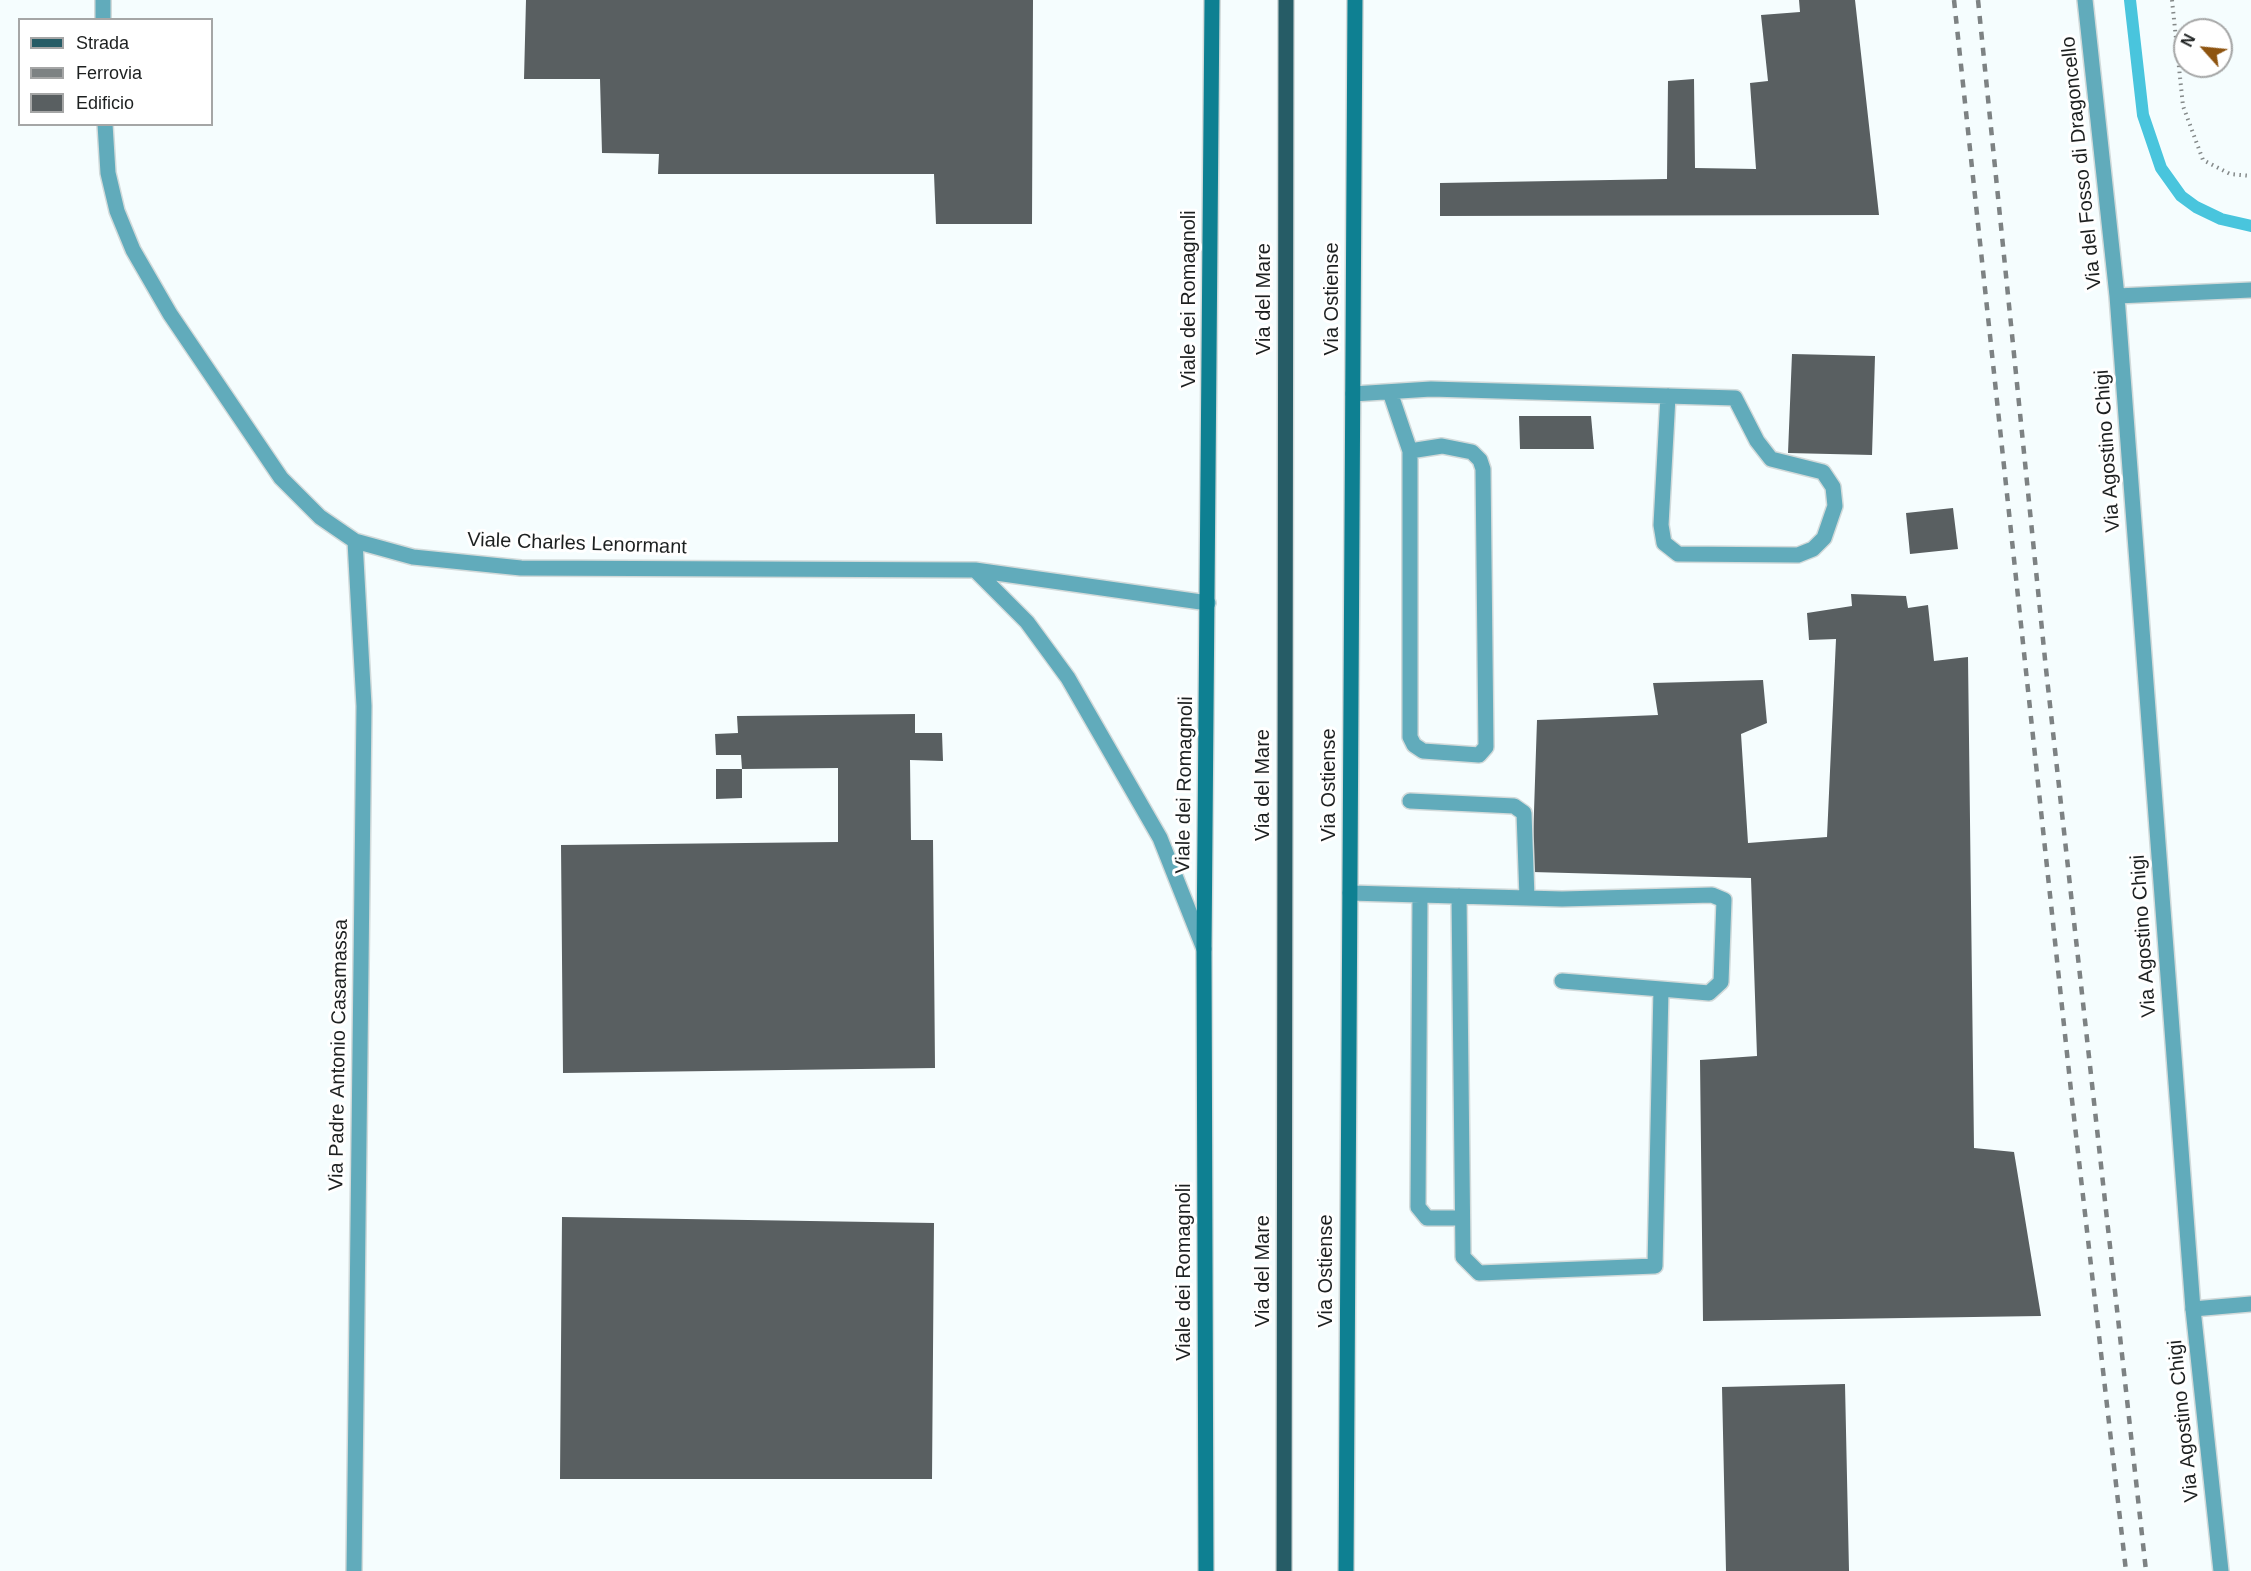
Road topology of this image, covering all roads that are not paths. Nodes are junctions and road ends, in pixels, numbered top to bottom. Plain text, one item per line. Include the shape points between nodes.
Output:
1 (103, 0) edge
2 (1212, 0) edge
3 (1286, 0) edge
4 (1355, 0) edge
5 (2085, 0) edge
6 (103, 18) edge
7 (105, 126) edge
8 (2251, 290) edge
9 (2118, 296) junction
10 (1390, 392) junction
11 (1353, 394) junction
12 (1668, 396) junction
13 (1410, 451) junction
14 (355, 540) junction
15 (975, 570) junction
16 (1208, 603) junction
17 (1410, 801) dead end
18 (1350, 893) junction
19 (1420, 895) junction
20 (1459, 896) junction
21 (1527, 898) junction
22 (1204, 950) junction
23 (1562, 981) dead end
24 (1661, 989) junction
25 (1462, 1218) junction
26 (2251, 1304) edge
27 (2193, 1309) junction
28 (354, 1571) edge
29 (1206, 1571) edge
30 (1284, 1571) edge
31 (1346, 1571) edge
32 (2221, 1571) edge

1 - 6 street
2 - 16 main road, Viale dei Romagnoli
3 - 30 main road, Via del Mare
4 - 11 main road, Via Ostiense
5 - 9 street, Via del Fosso di Dragoncello
7 - 14 street, Viale Charles Lenormant via 108,173 117,211 133,250 174,322 281,478 320,517
8 - 9 street, Via del Fosso di Dragoncello
9 - 27 street, Via Agostino Chigi
10 - 11 street
10 - 12 street via 1431,389
10 - 13 street
11 - 18 main road, Via Ostiense
12 - 12 street via 1735,398 1771,459 1823,472 1833,487 1835,506 1824,538 1813,549 1798,555 1678,554 1664,543 1661,525
13 - 13 street via 1410,737 1423,751 1479,755 1486,747 1483,469 1472,452 1442,446
14 - 15 street, Viale Charles Lenormant via 413,557 521,568
14 - 28 street, Via Padre Antonio Casamassa via 364,706
15 - 16 street, Viale Charles Lenormant
15 - 22 street via 1028,621 1068,678 1160,838
16 - 22 main road, Viale dei Romagnoli
17 - 21 street via 1514,806 1524,813
18 - 19 street
18 - 31 main road, Via Ostiense
19 - 20 street
19 - 25 street via 1418,1207 1427,1218
20 - 21 street
20 - 25 street
21 - 24 street via 1712,895 1724,900 1721,982 1709,993
22 - 29 main road, Viale dei Romagnoli
23 - 24 street
24 - 25 street via 1655,1266 1479,1273 1462,1257
26 - 27 street
27 - 32 street, Via Agostino Chigi

